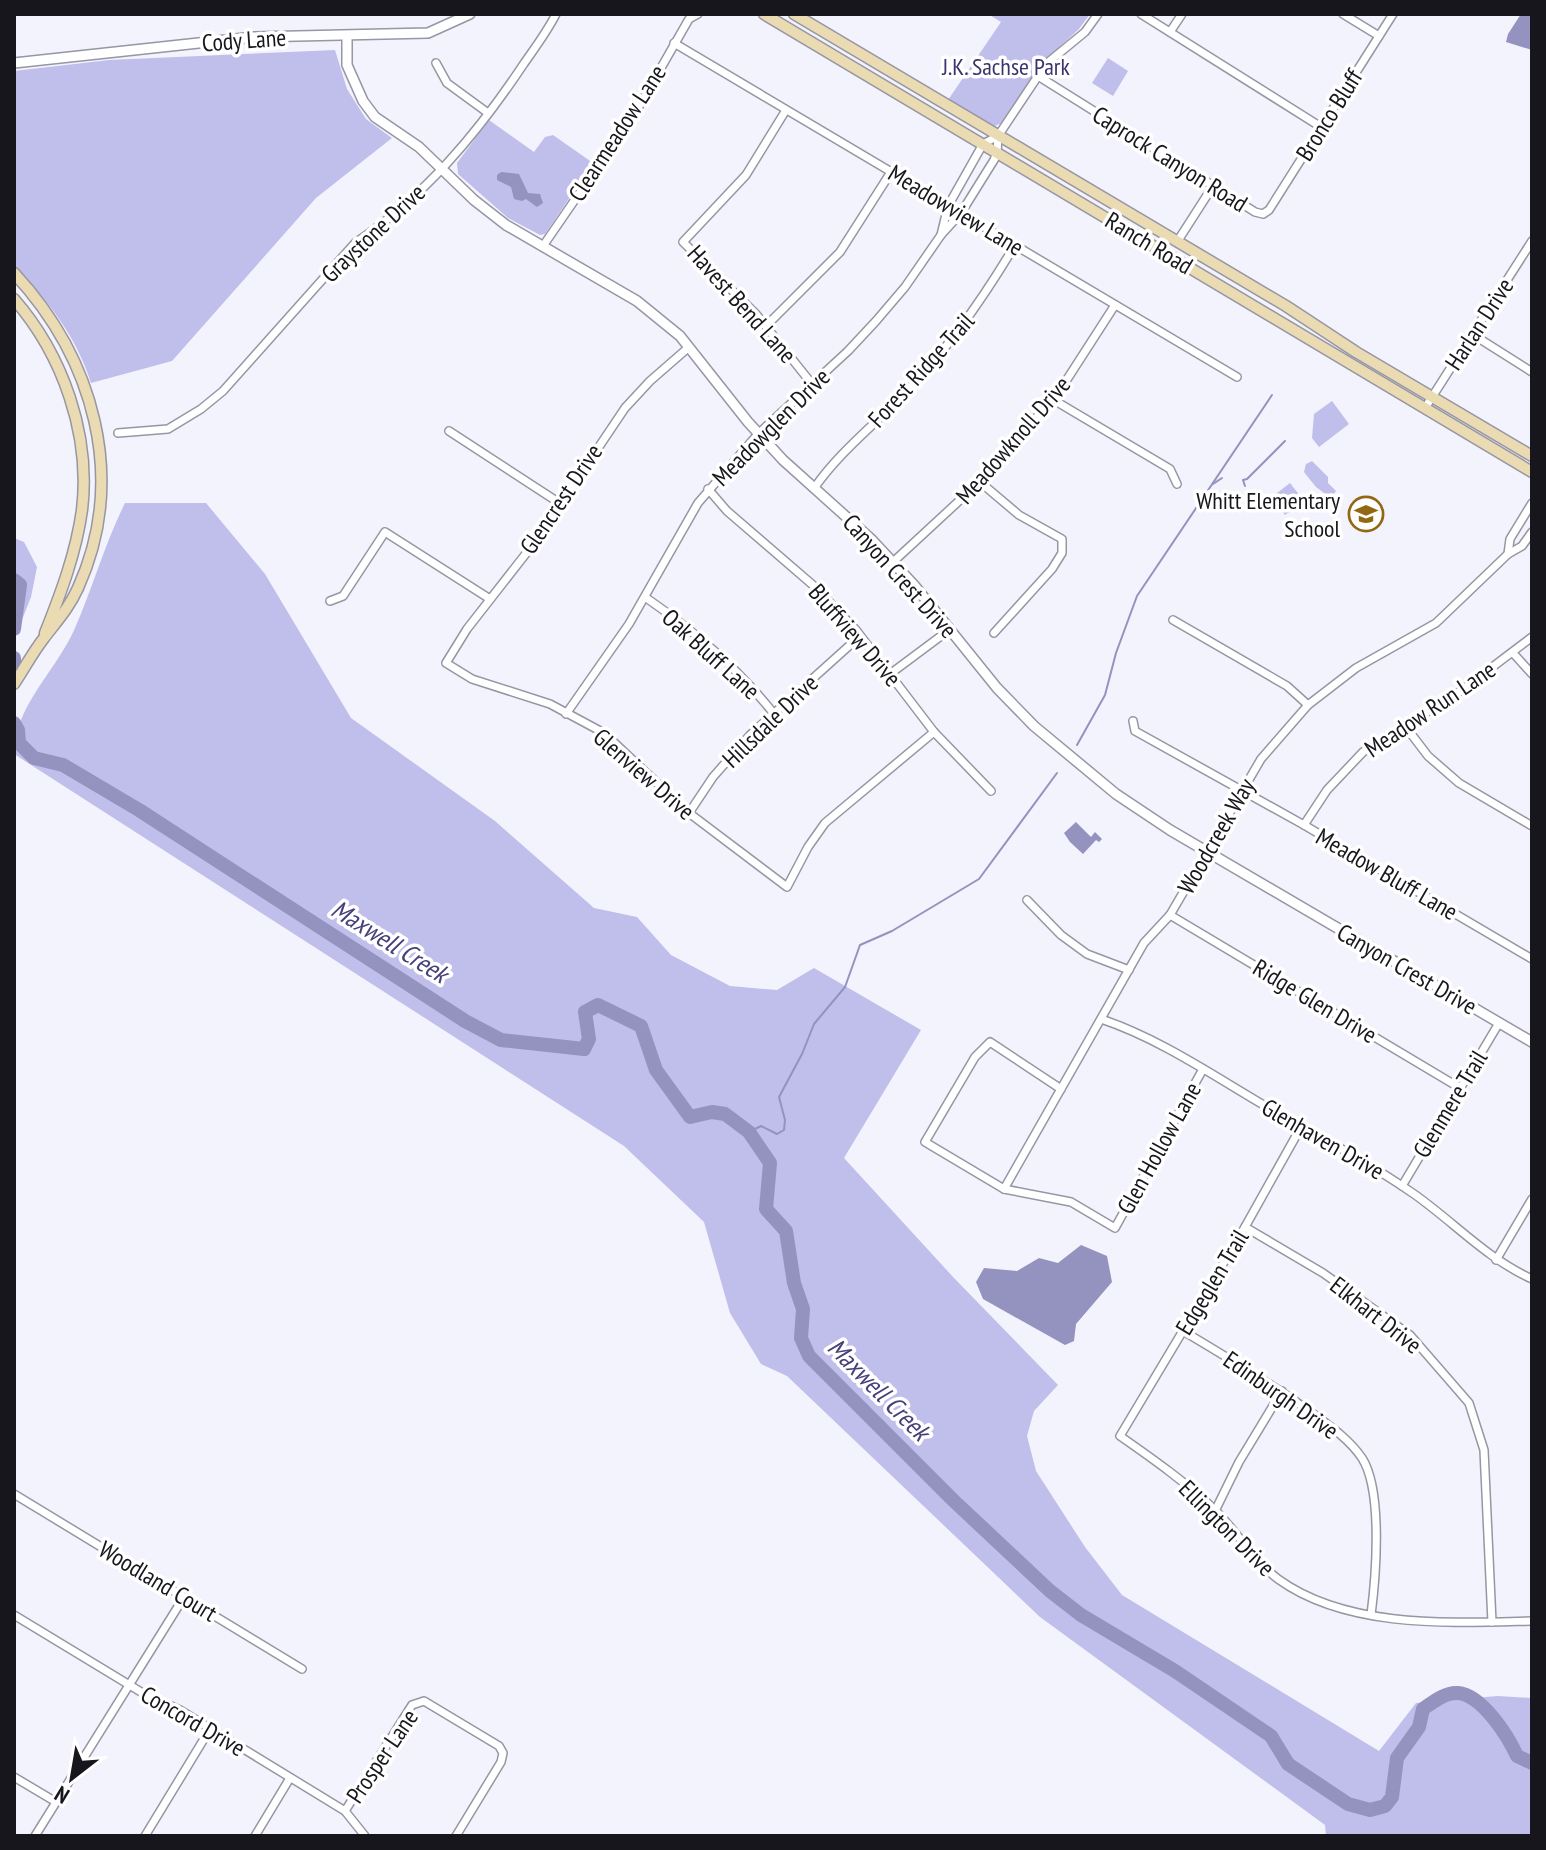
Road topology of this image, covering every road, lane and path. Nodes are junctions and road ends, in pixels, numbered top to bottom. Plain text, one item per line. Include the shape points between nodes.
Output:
1 (470, 14) edge
2 (556, 14) edge
3 (698, 14) edge
4 (764, 14) edge
5 (794, 14) edge
6 (1098, 14) edge
7 (1141, 14) edge
8 (1182, 14) edge
9 (1343, 14) edge
10 (1393, 14) edge
11 (689, 16) edge
12 (1170, 32) junction
13 (347, 36) junction
14 (1379, 36) junction
15 (674, 43) junction
16 (14, 63) edge
17 (436, 63) dead end
18 (1038, 76) junction
19 (786, 110) junction
20 (488, 113) junction
21 (1321, 127) junction
22 (998, 136) junction
23 (983, 144) junction
24 (997, 153) junction
25 (442, 169) junction
26 (891, 172) junction
27 (1213, 186) junction
28 (948, 206) junction
29 (961, 213) junction
30 (1263, 214) joint
31 (941, 235) junction
32 (1177, 242) junction
33 (1531, 244) edge
34 (1015, 245) junction
35 (543, 246) junction
36 (14, 273) edge
37 (14, 299) edge
38 (1115, 305) junction
39 (766, 326) junction
40 (1472, 334) junction
41 (689, 347) junction
42 (1532, 372) edge
43 (1237, 377) dead end
44 (812, 384) junction
45 (1432, 396) junction
46 (1052, 399) junction
47 (1425, 408) junction
48 (449, 431) dead end
49 (118, 433) dead end
50 (758, 434) junction
51 (1532, 456) edge
52 (1532, 472) edge
53 (980, 482) junction
54 (1177, 484) dead end
55 (815, 487) junction
56 (708, 489) junction
57 (1532, 503) edge
58 (561, 504) junction
59 (1532, 532) edge
60 (1508, 554) junction
61 (893, 562) junction
62 (645, 597) junction
63 (490, 599) junction
64 (330, 601) dead end
65 (1173, 620) dead end
66 (949, 630) junction
67 (994, 633) dead end
68 (860, 636) junction
69 (1532, 637) edge
70 (43, 639) junction
71 (1513, 653) junction
72 (446, 663) joint
73 (890, 674) junction
74 (1532, 674) edge
75 (14, 684) edge
76 (1308, 705) junction
77 (566, 714) junction
78 (774, 714) junction
79 (1133, 721) dead end
80 (1405, 726) junction
81 (934, 732) junction
82 (1243, 790) junction
83 (991, 791) dead end
84 (689, 813) junction
85 (1304, 825) junction
86 (1532, 826) edge
87 (1207, 852) junction
88 (1027, 900) dead end
89 (1170, 915) junction
90 (1532, 959) edge
91 (1129, 970) junction
92 (1101, 1019) junction
93 (1499, 1023) junction
94 (1532, 1042) edge
95 (1203, 1069) junction
96 (1460, 1088) junction
97 (1061, 1089) junction
98 (1301, 1127) junction
99 (1402, 1186) junction
100 (1004, 1189) junction
101 (1532, 1199) edge
102 (1245, 1227) junction
103 (1496, 1260) junction
104 (1532, 1279) edge
105 (1183, 1331) junction
106 (1282, 1391) junction
107 (1120, 1436) joint
108 (14, 1494) edge
109 (1215, 1511) junction
110 (184, 1597) junction
111 (14, 1615) edge
112 (1371, 1615) junction
113 (1532, 1621) edge
114 (1492, 1622) junction
115 (302, 1669) dead end
116 (129, 1684) junction
117 (210, 1729) junction
118 (14, 1777) edge
119 (290, 1778) junction
120 (56, 1802) junction
121 (345, 1811) junction
122 (35, 1836) edge
123 (145, 1836) edge
124 (255, 1836) edge
125 (365, 1836) edge
126 (456, 1836) edge

1 - 13 street, Cody Lane via 428,33
2 - 20 street, Graystone Drive
3 - 11 street, Clearmeadow Lane
4 - 23 main road, Ranch Road
5 - 22 main road, Ranch Road
6 - 18 street
7 - 12 street
8 - 12 street
9 - 14 street
10 - 14 street, Bronco Bluff
11 - 15 street, Clearmeadow Lane
12 - 21 street
13 - 16 street, Cody Lane via 254,37
13 - 25 street, Canyon Crest Drive via 347,65 363,101 375,117
14 - 21 street, Bronco Bluff
15 - 19 street, Meadowview Lane
15 - 35 street, Clearmeadow Lane via 638,108
17 - 20 street via 447,83
18 - 22 street
18 - 27 street, Caprock Canyon Road
19 - 26 street, Meadowview Lane
19 - 39 street, Havest Bend Lane via 746,175 683,242
20 - 25 street, Graystone Drive
21 - 30 street, Bronco Bluff
22 - 23 street
22 - 24 street, Meadowglen Drive
22 - 32 main road, Ranch Road
23 - 24 main road, Ranch Road
23 - 28 street, Meadowglen Drive
24 - 29 street, Meadowglen Drive
24 - 47 main road, Ranch Road
25 - 35 street, Canyon Crest Drive via 506,225
25 - 49 street, Graystone Drive via 355,243 201,409 168,429
26 - 28 street, Meadowview Lane
26 - 39 street via 840,252
27 - 30 street, Caprock Canyon Road
27 - 32 street
28 - 29 street, Meadowview Lane
28 - 31 street, Meadowglen Drive
29 - 31 street, Meadowglen Drive
29 - 34 street, Meadowview Lane
31 - 44 street, Meadowglen Drive via 886,310
32 - 45 main road, Ranch Road
33 - 40 street, Harlan Drive
34 - 38 street, Meadowview Lane
34 - 55 street, Forest Ridge Trail via 942,352
35 - 41 street, Canyon Crest Drive via 637,301
36 - 70 main road via 38,299 79,369 98,434 101,468 99,516 89,557 62,619
37 - 70 main road via 61,374 82,458 76,544
38 - 43 street, Meadowview Lane
38 - 46 street, Meadowknoll Drive
39 - 44 street, Havest Bend Lane
40 - 42 street
40 - 45 street, Harlan Drive
41 - 50 street, Canyon Crest Drive
41 - 58 street, Glencrest Drive via 625,408
44 - 50 street, Meadowglen Drive
45 - 47 street, Harlan Drive
45 - 51 main road, Ranch Road
46 - 53 street, Meadowknoll Drive
46 - 54 street via 1170,469
47 - 52 main road, Ranch Road
48 - 58 street
50 - 55 street, Canyon Crest Drive
50 - 56 street, Meadowglen Drive
53 - 61 street, Meadowknoll Drive
53 - 67 street via 1019,515 1062,539 1062,553 1052,569
55 - 61 street, Canyon Crest Drive
56 - 62 street, Meadowglen Drive
56 - 68 street, Bluffview Drive
57 - 60 street, Woodcreek Way via 1510,539
58 - 63 street, Glencrest Drive
59 - 60 street, Woodcreek Way
60 - 76 street, Woodcreek Way via 1436,623 1356,668
61 - 66 street, Canyon Crest Drive
62 - 77 street, Meadowglen Drive
62 - 78 street, Oak Bluff Lane via 704,641 751,684
63 - 64 street via 385,532 343,596
63 - 72 street, Glencrest Drive
65 - 76 street via 1287,686
66 - 73 street
66 - 87 street, Canyon Crest Drive via 1034,726 1116,794
68 - 73 street, Bluffview Drive
68 - 78 street, Hillsdale Drive
69 - 71 street, Meadow Run Lane
70 - 75 main road
71 - 74 street
71 - 80 street, Meadow Run Lane
72 - 77 street, Glenview Drive via 472,679
73 - 81 street, Bluffview Drive
76 - 82 street, Woodcreek Way via 1261,759
77 - 84 street, Glenview Drive via 604,733
78 - 84 street, Hillsdale Drive via 731,755
79 - 82 street, Meadow Bluff Lane via 1135,731
80 - 85 street, Meadow Run Lane via 1363,752 1327,790
80 - 86 street via 1459,783
81 - 83 street, Bluffview Drive
81 - 84 street, Glenview Drive via 825,823 787,887
82 - 85 street, Meadow Bluff Lane
82 - 87 street, Woodcreek Way
85 - 90 street, Meadow Bluff Lane
87 - 89 street, Woodcreek Way
87 - 93 street, Canyon Crest Drive
88 - 91 street via 1087,954
89 - 91 street, Woodcreek Way via 1144,943
89 - 96 street, Ridge Glen Drive
91 - 92 street, Woodcreek Way
92 - 95 street, Glenhaven Drive
92 - 97 street, Woodcreek Way
93 - 94 street, Canyon Crest Drive
93 - 96 street, Glenmere Trail
95 - 98 street, Glenhaven Drive
95 - 100 street, Glen Hollow Lane via 1115,1228 1071,1202
96 - 99 street, Glenmere Trail
97 - 100 street, Woodcreek Way
97 - 100 street via 990,1042 975,1057 925,1142
98 - 99 street, Glenhaven Drive
98 - 102 street, Edgeglen Trail
99 - 103 street, Glenhaven Drive
101 - 103 street
102 - 105 street, Edgeglen Trail
102 - 114 street, Elkhart Drive via 1323,1273 1410,1335 1469,1403 1484,1450
103 - 104 street, Glenhaven Drive
105 - 106 street, Edinburgh Drive
105 - 107 street, Edgeglen Trail
106 - 109 street
106 - 112 street, Edinburgh Drive via 1340,1433 1363,1459 1374,1499 1378,1566
107 - 109 street, Ellington Drive
108 - 110 street, Woodland Court
109 - 112 street, Ellington Drive via 1276,1578 1304,1595
110 - 115 street, Woodland Court
110 - 116 street
111 - 116 street, Concord Drive
112 - 114 street, Ellington Drive via 1404,1622
113 - 114 street, Ellington Drive
116 - 117 street, Concord Drive
116 - 120 street
117 - 119 street, Concord Drive
117 - 123 street
118 - 120 street
119 - 121 street, Concord Drive
119 - 124 street
120 - 122 street
121 - 125 street, Concord Drive
121 - 126 street, Prosper Lane via 412,1705 428,1702 503,1753

